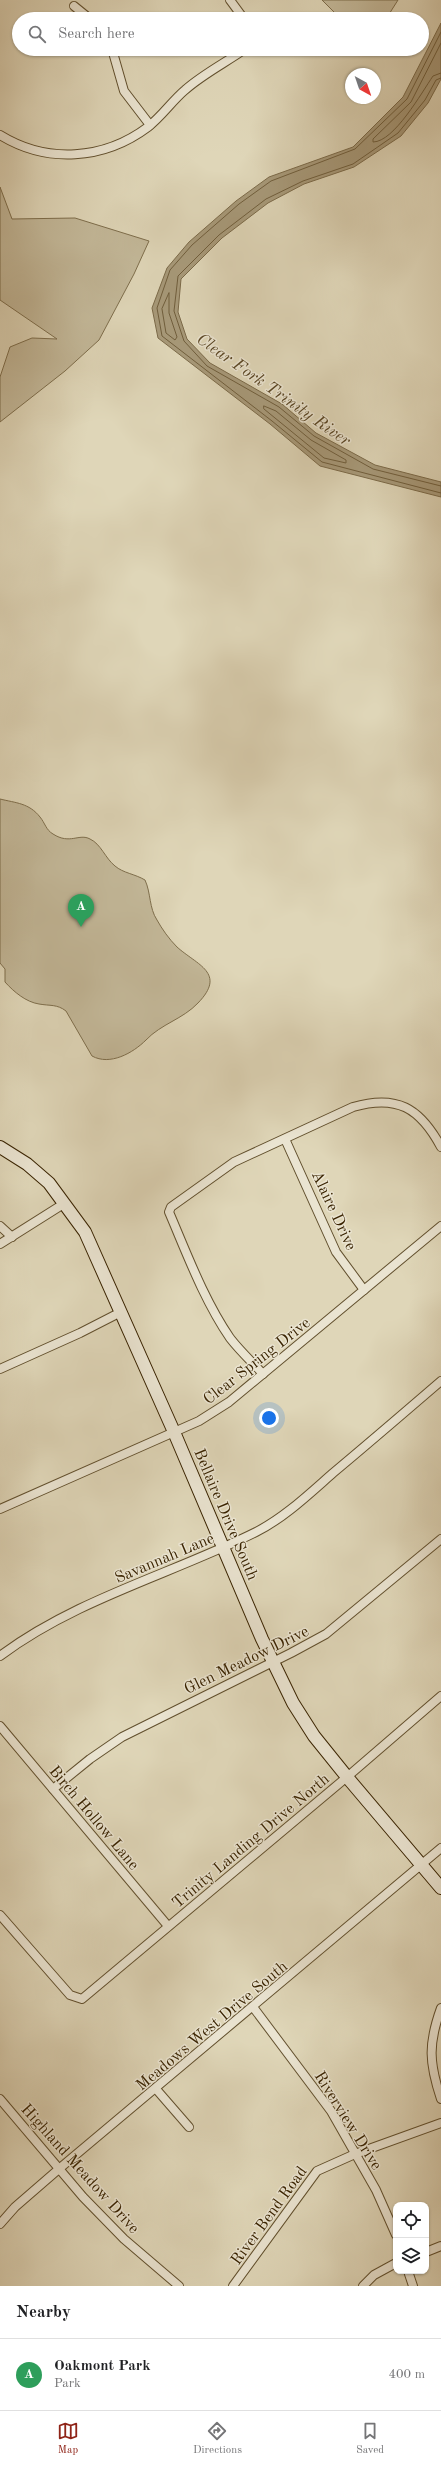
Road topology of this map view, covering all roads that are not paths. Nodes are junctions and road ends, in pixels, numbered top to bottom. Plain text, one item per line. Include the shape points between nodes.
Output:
1 (230, 0) edge
2 (74, 6) dead end
3 (81, 12) edge
4 (239, 12) edge
5 (114, 56) edge
6 (235, 56) edge
7 (150, 125) junction
8 (0, 135) edge
9 (285, 1139) junction
10 (0, 1147) edge
11 (441, 1147) edge
12 (65, 1203) junction
13 (0, 1226) edge
14 (441, 1226) edge
15 (12, 1238) junction
16 (0, 1244) edge
17 (364, 1290) junction
18 (121, 1312) junction
19 (0, 1369) edge
20 (263, 1374) junction
21 (441, 1381) edge
22 (174, 1432) junction
23 (0, 1509) edge
24 (441, 1539) edge
25 (223, 1547) junction
26 (0, 1656) edge
27 (273, 1662) junction
28 (441, 1696) edge
29 (0, 1726) edge
30 (347, 1777) junction
31 (54, 1789) junction
32 (441, 1848) edge
33 (421, 1866) junction
34 (441, 1888) edge
35 (0, 1915) edge
36 (168, 1926) junction
37 (253, 2007) junction
38 (441, 2008) edge
39 (156, 2089) junction
40 (0, 2099) edge
41 (441, 2099) edge
42 (441, 2123) edge
43 (190, 2127) dead end
44 (355, 2154) junction
45 (60, 2168) junction
46 (0, 2224) edge
47 (393, 2228) edge
48 (441, 2246) edge
49 (429, 2251) edge
50 (393, 2265) edge
51 (409, 2274) edge
52 (179, 2286) edge
53 (232, 2286) edge
54 (363, 2286) edge
55 (413, 2286) edge

1 - 4 street
2 - 3 street
5 - 7 street via 124,91
6 - 7 street via 184,90
7 - 8 street via 129,140 115,146 74,155 42,152
9 - 11 street via 353,1107 384,1101 402,1105 413,1111 432,1131
9 - 17 street, Alaire Drive via 336,1252
9 - 20 street via 234,1162 173,1204 169,1212 192,1267 221,1323 232,1340
10 - 12 street, Bellaire Drive South via 27,1164 49,1183
12 - 15 street
12 - 18 street, Bellaire Drive South via 85,1232
13 - 15 street
14 - 17 street, Clear Spring Drive
15 - 16 street
17 - 20 street, Clear Spring Drive
18 - 19 street via 80,1334
18 - 22 street, Bellaire Drive South
20 - 22 street, Clear Spring Drive via 230,1402 200,1421
21 - 25 street, Savannah Lane via 299,1502 257,1532
22 - 23 street, Clear Spring Drive
22 - 25 street, Bellaire Drive South
24 - 27 street, Glen Meadow Drive via 326,1634
25 - 26 street, Savannah Lane via 65,1616
25 - 27 street, Bellaire Drive South
27 - 30 street, Bellaire Drive South via 293,1703 314,1736
27 - 31 street, Glen Meadow Drive via 122,1737
28 - 30 street, Trinity Landing Drive North
29 - 31 street, Birch Hollow Lane
30 - 33 street, Bellaire Drive South
30 - 36 street, Trinity Landing Drive North
31 - 36 street, Birch Hollow Lane
32 - 33 street, Meadows West Drive South
33 - 34 street, Bellaire Drive South
33 - 37 street, Meadows West Drive South
35 - 36 street, Trinity Landing Drive North via 74,1997 86,1997
37 - 39 street, Meadows West Drive South
37 - 44 street, Riverview Drive via 331,2111
38 - 41 street via 433,2029 431,2058 432,2071
39 - 43 street
39 - 45 street, Meadows West Drive South
40 - 45 street, Highland Meadow Drive
42 - 44 street, River Bend Road
44 - 47 street, Riverview Drive via 376,2190
44 - 53 street, River Bend Road via 326,2165 310,2178
45 - 46 street, Meadows West Drive South via 15,2207
45 - 52 street, Highland Meadow Drive via 124,2239
48 - 49 street
50 - 54 street via 374,2275
51 - 55 street

